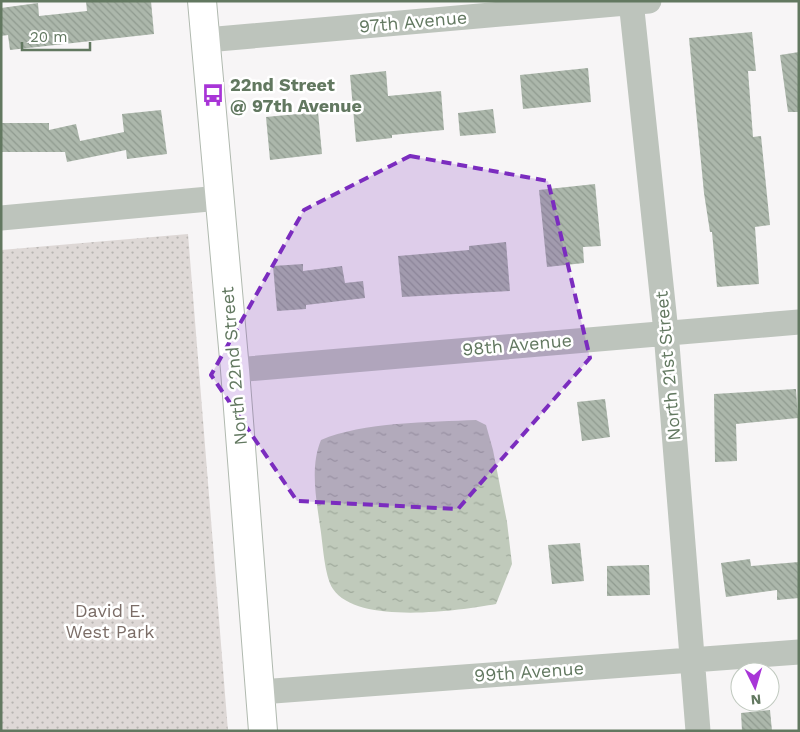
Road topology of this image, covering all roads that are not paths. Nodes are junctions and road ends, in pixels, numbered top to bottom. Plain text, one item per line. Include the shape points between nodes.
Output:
1 (202, 1) edge
2 (637, 2) edge
3 (206, 40) junction
4 (220, 198) junction
5 (1, 218) edge
6 (799, 322) edge
7 (666, 332) junction
8 (235, 370) junction
9 (799, 652) edge
10 (692, 660) junction
11 (260, 692) junction
12 (263, 731) edge
13 (698, 731) edge

1 - 3 street, North 22nd Street
2 - 3 street, 97th Avenue
2 - 7 street, North 21st Street
3 - 4 street, North 22nd Street
4 - 5 street
4 - 8 street, North 22nd Street
6 - 7 street, 98th Avenue
7 - 8 street, 98th Avenue
7 - 10 street, North 21st Street
8 - 11 street, North 22nd Street
9 - 10 street, 99th Avenue
10 - 11 street, 99th Avenue
10 - 13 street, North 21st Street
11 - 12 street, North 22nd Street

